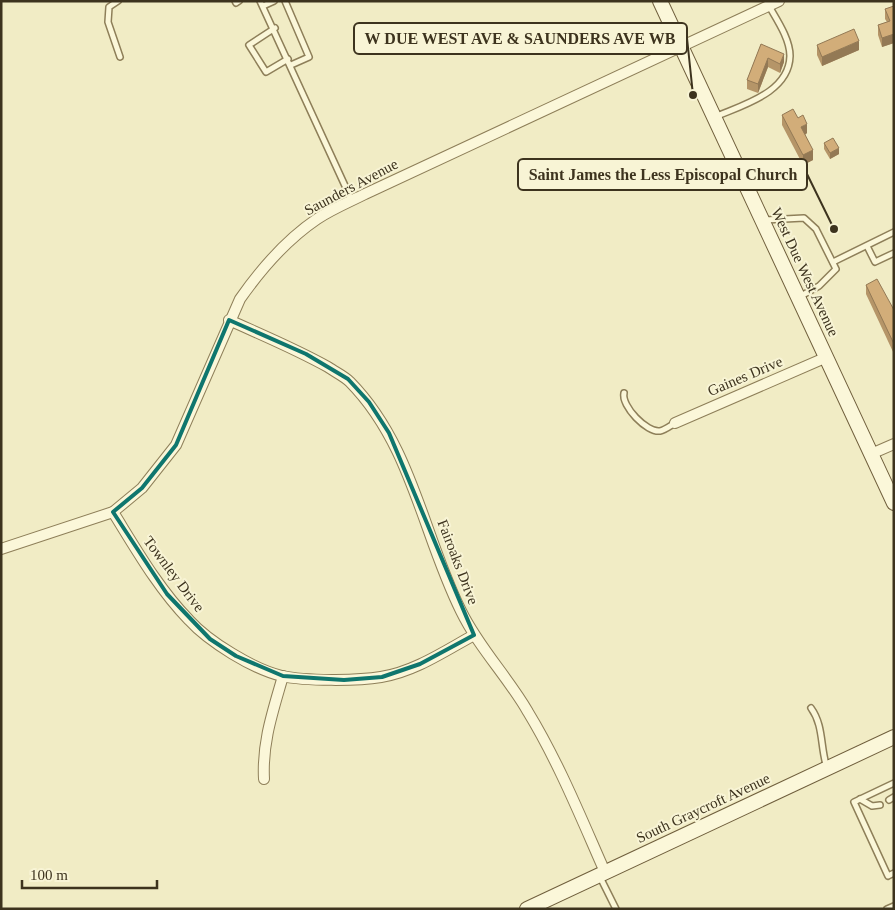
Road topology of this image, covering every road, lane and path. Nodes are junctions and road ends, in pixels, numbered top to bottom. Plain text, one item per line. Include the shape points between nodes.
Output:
1 (235, 1) edge
2 (239, 1) edge
3 (274, 1) edge
4 (285, 1) edge
5 (660, 1) edge
6 (779, 1) edge
7 (117, 2) edge
8 (262, 4) edge
9 (769, 6) junction
10 (274, 28) junction
11 (682, 46) junction
12 (120, 57) dead end
13 (290, 62) junction
14 (715, 117) junction
15 (352, 201) junction
16 (763, 220) junction
17 (894, 232) edge
18 (867, 246) junction
19 (894, 253) edge
20 (832, 262) junction
21 (798, 297) junction
22 (229, 320) junction
23 (827, 358) junction
24 (624, 392) dead end
25 (675, 423) joint
26 (894, 444) edge
27 (871, 454) junction
28 (894, 503) edge
29 (113, 512) junction
30 (1, 549) edge
31 (474, 635) junction
32 (282, 676) junction
33 (811, 708) dead end
34 (894, 737) edge
35 (827, 768) junction
36 (264, 779) dead end
37 (894, 783) edge
38 (860, 799) junction
39 (880, 805) dead end
40 (602, 873) junction
41 (894, 873) edge
42 (894, 906) edge
43 (527, 909) edge
44 (616, 909) edge
45 (887, 909) edge

1 - 2 lane
3 - 8 lane
4 - 13 lane via 309,57
5 - 11 main road, West Due West Avenue
6 - 9 street, Saunders Avenue
7 - 12 lane via 109,7 108,22
8 - 10 lane
9 - 11 street, Saunders Avenue
9 - 14 lane via 784,34 790,56 786,69 779,82 763,96
10 - 13 lane
10 - 13 lane via 248,45 266,72
11 - 14 main road, West Due West Avenue
11 - 15 street, Saunders Avenue
13 - 15 lane
14 - 16 main road, West Due West Avenue
15 - 22 street, Saunders Avenue via 317,219 277,254 254,279
16 - 20 lane via 804,218 816,229
16 - 21 main road, West Due West Avenue
17 - 18 lane
18 - 19 lane via 875,262
18 - 20 lane
20 - 21 lane via 836,269 819,286
21 - 23 main road, West Due West Avenue
22 - 29 street, Saunders Avenue via 176,445 142,488
22 - 31 street, Fairoaks Drive via 306,354 348,380 369,402 389,433 457,602
23 - 25 street, Gaines Drive
23 - 27 main road, West Due West Avenue
24 - 25 lane via 623,401 627,407 654,430 663,430
26 - 27 street
27 - 28 main road, West Due West Avenue
29 - 30 street, Saunders Avenue
29 - 32 street, Townley Drive via 151,573 189,621 236,656
31 - 32 street, Townley Drive via 420,664 382,677 344,680
31 - 40 street, Fairoaks Drive via 528,710 552,754
32 - 36 street via 266,736
33 - 35 lane via 819,721 822,755
34 - 35 main road, South Graycroft Avenue
35 - 40 main road, South Graycroft Avenue
37 - 38 lane
38 - 39 lane via 872,806
38 - 41 lane via 854,802 880,860 888,876
40 - 43 main road, South Graycroft Avenue
40 - 44 lane
42 - 45 lane

